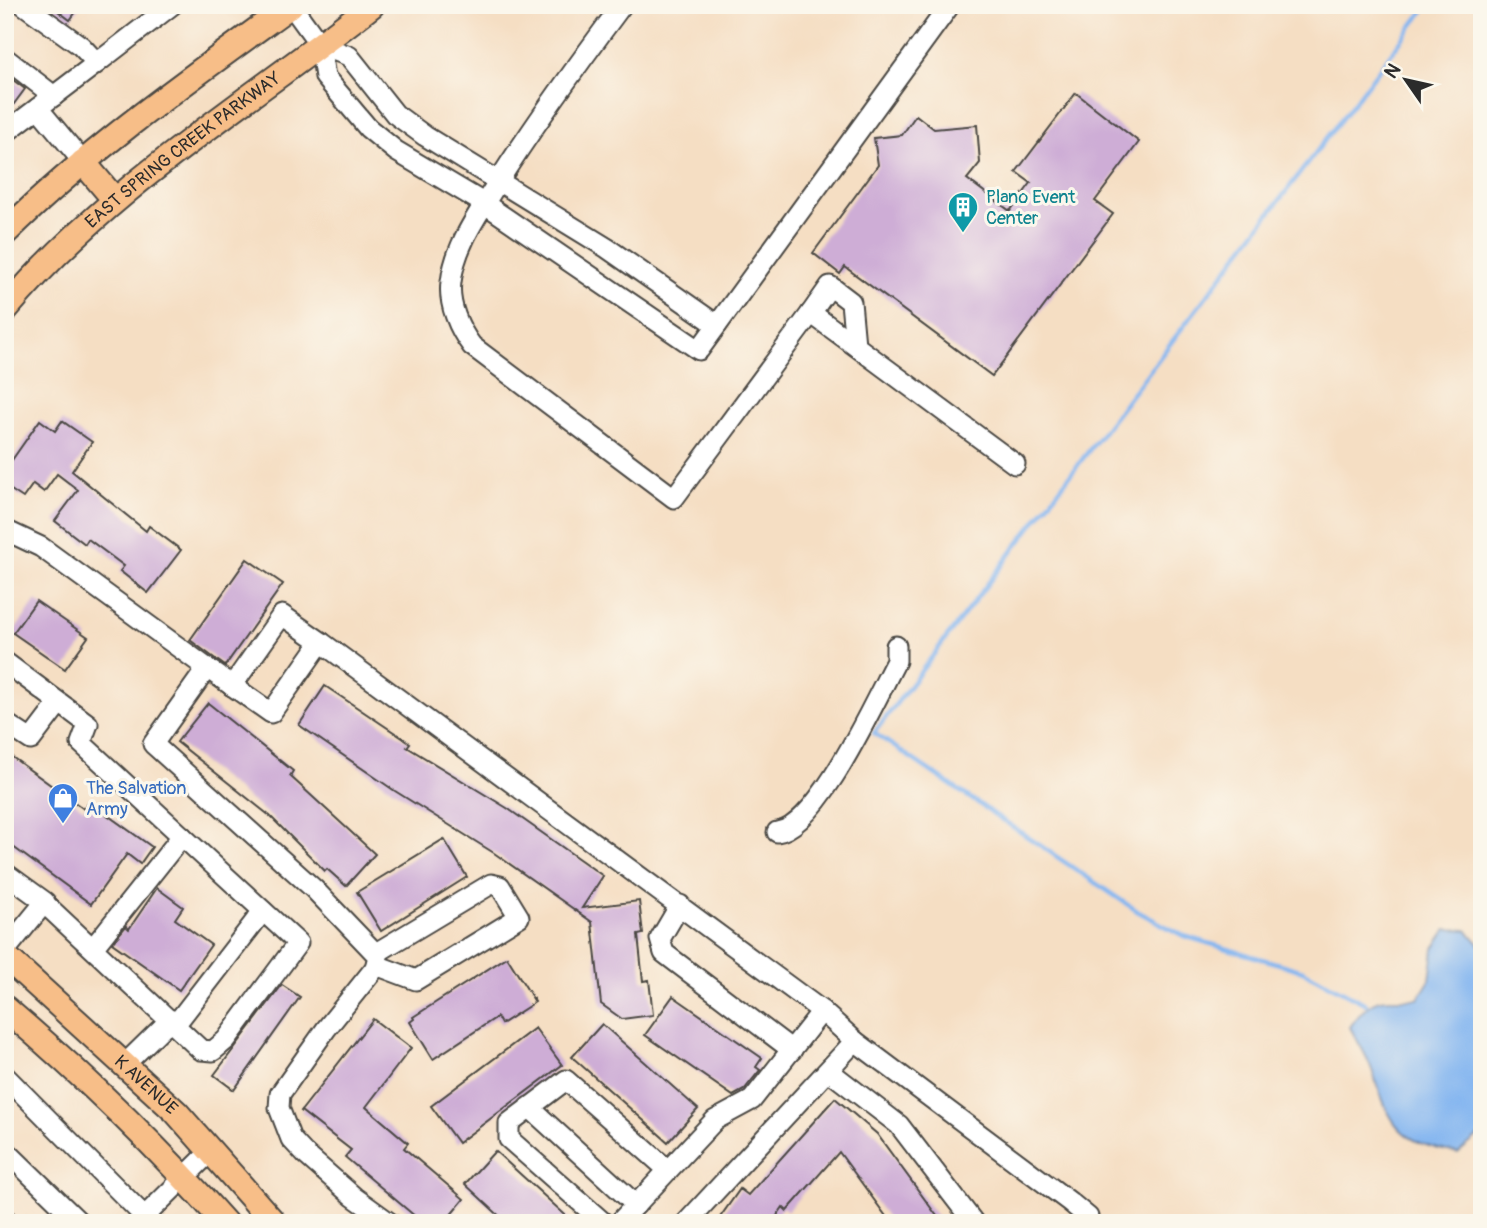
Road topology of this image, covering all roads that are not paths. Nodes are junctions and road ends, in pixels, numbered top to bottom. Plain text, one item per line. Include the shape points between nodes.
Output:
1 (24, 5) edge
2 (172, 5) edge
3 (291, 5) edge
4 (372, 5) edge
5 (622, 5) edge
6 (950, 5) edge
7 (320, 45) junction
8 (5, 58) edge
9 (97, 63) junction
10 (54, 96) junction
11 (38, 108) junction
12 (8, 128) edge
13 (83, 162) junction
14 (499, 181) junction
15 (115, 200) junction
16 (485, 204) junction
17 (5, 233) edge
18 (5, 310) edge
19 (811, 313) junction
20 (717, 325) junction
21 (855, 345) junction
22 (1015, 464) dead end
23 (5, 530) edge
24 (321, 642) junction
25 (895, 646) dead end
26 (5, 662) edge
27 (207, 668) junction
28 (232, 685) junction
29 (59, 703) junction
30 (5, 723) edge
31 (777, 832) dead end
32 (181, 836) junction
33 (5, 873) edge
34 (44, 903) junction
35 (680, 905) junction
36 (263, 911) junction
37 (93, 948) junction
38 (5, 954) edge
39 (376, 959) junction
40 (5, 1008) edge
41 (822, 1011) junction
42 (170, 1020) junction
43 (855, 1041) junction
44 (792, 1049) junction
45 (124, 1064) junction
46 (829, 1071) junction
47 (5, 1076) edge
48 (530, 1107) junction
49 (5, 1150) edge
50 (211, 1151) junction
51 (668, 1170) junction
52 (184, 1178) junction
53 (636, 1205) junction
54 (5, 1219) edge
55 (141, 1220) edge
56 (9, 1223) edge
57 (80, 1223) edge
58 (225, 1223) edge
59 (274, 1223) edge
60 (390, 1223) edge
61 (604, 1223) edge
62 (619, 1223) edge
63 (686, 1223) edge
64 (974, 1223) edge
65 (1088, 1223) edge

1 - 9 street
2 - 9 street
3 - 7 street
3 - 13 main road
4 - 7 main road, EAST SPRING CREEK PARKWAY
5 - 14 street via 532,126
6 - 20 street
7 - 14 street via 349,56 395,114
7 - 15 main road, EAST SPRING CREEK PARKWAY
7 - 16 street via 325,77 368,128 396,151
8 - 10 street
9 - 10 street
10 - 11 street
11 - 12 street
11 - 13 street
13 - 15 main road
13 - 17 main road
14 - 16 street
14 - 20 street via 607,248
15 - 18 main road, EAST SPRING CREEK PARKWAY via 64,245
16 - 19 street via 455,259 450,285 464,336 484,357 674,498
16 - 20 street via 699,350
19 - 21 street
19 - 21 street via 830,286 851,302
21 - 22 street
23 - 27 street via 41,547
24 - 28 street via 282,615
24 - 28 street via 271,713
24 - 35 street
25 - 31 street via 896,661 833,779 798,823
26 - 29 street
27 - 28 street
27 - 39 street via 153,744 314,889
29 - 30 street via 31,740
29 - 32 street via 89,724 81,743
32 - 36 street
32 - 37 street
33 - 34 street
34 - 37 street
34 - 38 street
35 - 41 street
35 - 44 street via 660,939 664,953
36 - 42 street via 194,1004 179,1020
36 - 42 street via 298,943 226,1040 213,1051 201,1049
37 - 42 street
38 - 45 main road, K AVENUE
39 - 39 street via 416,980 519,917 500,886 491,884
39 - 60 street via 280,1094 279,1108 291,1139 305,1154
40 - 52 main road via 69,1063
41 - 43 street
41 - 44 street
42 - 45 street
43 - 46 street
43 - 65 street via 1070,1202 1088,1217
44 - 51 street via 752,1100 715,1120
45 - 50 main road, K AVENUE
46 - 63 street
46 - 64 street via 899,1125
47 - 55 street
48 - 51 street via 566,1080
48 - 53 street
48 - 61 street via 509,1123 509,1139
49 - 57 street
50 - 52 street
50 - 59 main road, K AVENUE
51 - 53 street
52 - 55 street
52 - 58 main road
53 - 62 street
54 - 56 street

